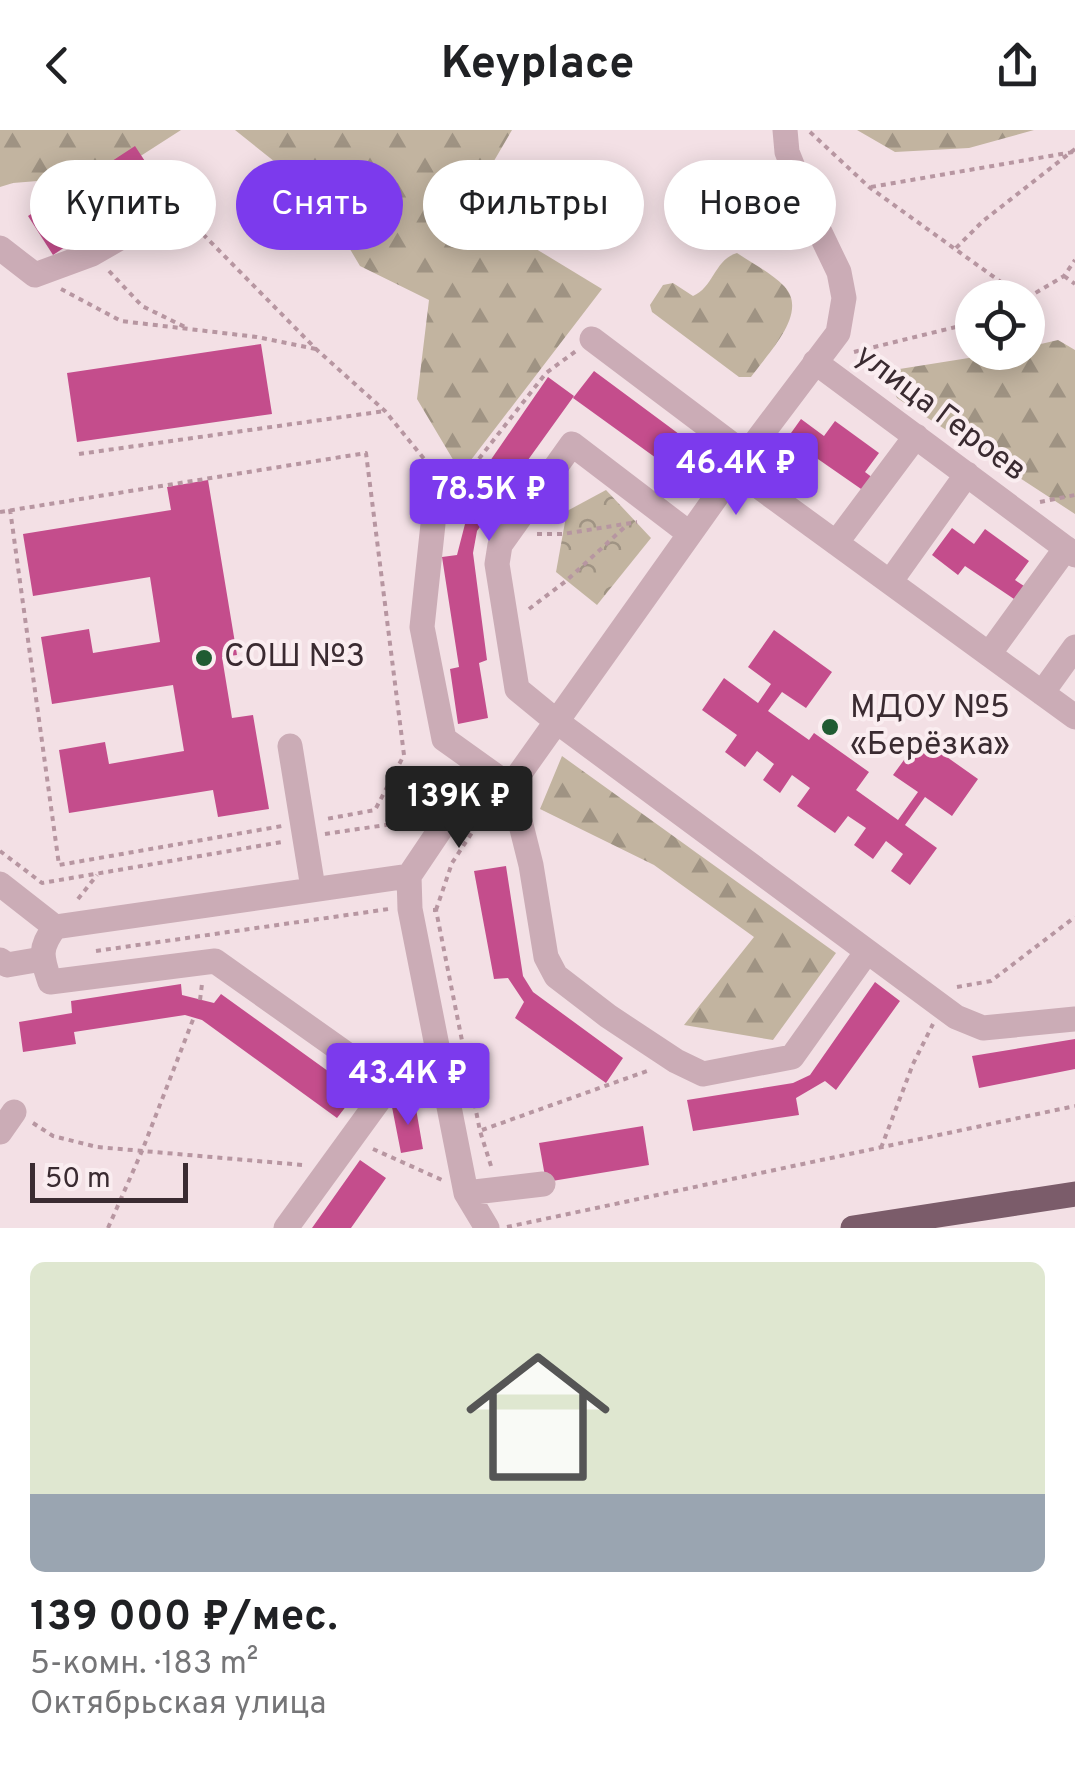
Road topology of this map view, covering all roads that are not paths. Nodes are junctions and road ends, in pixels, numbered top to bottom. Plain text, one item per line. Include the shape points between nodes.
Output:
1 (785, 130) edge
2 (0, 248) edge
3 (99, 250) edge
4 (592, 339) road end
5 (815, 362) junction
6 (916, 436) junction
7 (741, 462) junction
8 (967, 474) junction
9 (433, 524) road end
10 (690, 534) junction
11 (836, 543) junction
12 (1070, 551) edge
13 (890, 582) junction
14 (1075, 647) edge
15 (989, 654) junction
16 (1042, 693) junction
17 (1075, 717) edge
18 (556, 722) junction
19 (290, 746) dead end
20 (503, 787) junction
21 (409, 876) junction
22 (0, 884) edge
23 (312, 888) junction
24 (55, 927) junction
25 (866, 953) junction
26 (42, 959) junction
27 (4, 962) edge
28 (1075, 1018) edge
29 (443, 1079) junction
30 (390, 1085) junction
31 (543, 1184) dead end
32 (466, 1193) junction
33 (1075, 1194) edge
34 (498, 1227) edge
35 (286, 1228) edge
36 (852, 1228) edge

1 - 5 street, улица Героев via 787,152 844,298 838,333
2 - 3 street via 34,276
4 - 7 street
5 - 6 street, улица Героев
5 - 7 street, улица Героев
6 - 8 street, улица Героев
6 - 11 street
7 - 10 street, улица Героев
7 - 11 street
8 - 12 street, улица Героев
8 - 13 street
9 - 20 street via 422,627 444,739
10 - 18 street, улица Героев
10 - 18 street via 572,444 500,544 497,564 517,689
11 - 13 street
12 - 15 street
13 - 15 street
14 - 16 street
15 - 16 street
16 - 17 street
18 - 20 street, улица Героев
18 - 25 street
19 - 23 street
20 - 21 street via 452,812
20 - 25 street via 520,817 546,956 556,976 703,1074 792,1057
21 - 23 street
21 - 29 street via 423,910
22 - 24 street
23 - 24 street
24 - 26 street
25 - 28 street via 956,1017 983,1028
26 - 27 street
26 - 30 street via 50,982 216,961
29 - 30 street
29 - 32 street
30 - 35 street
31 - 32 street
32 - 34 street
33 - 36 main road

